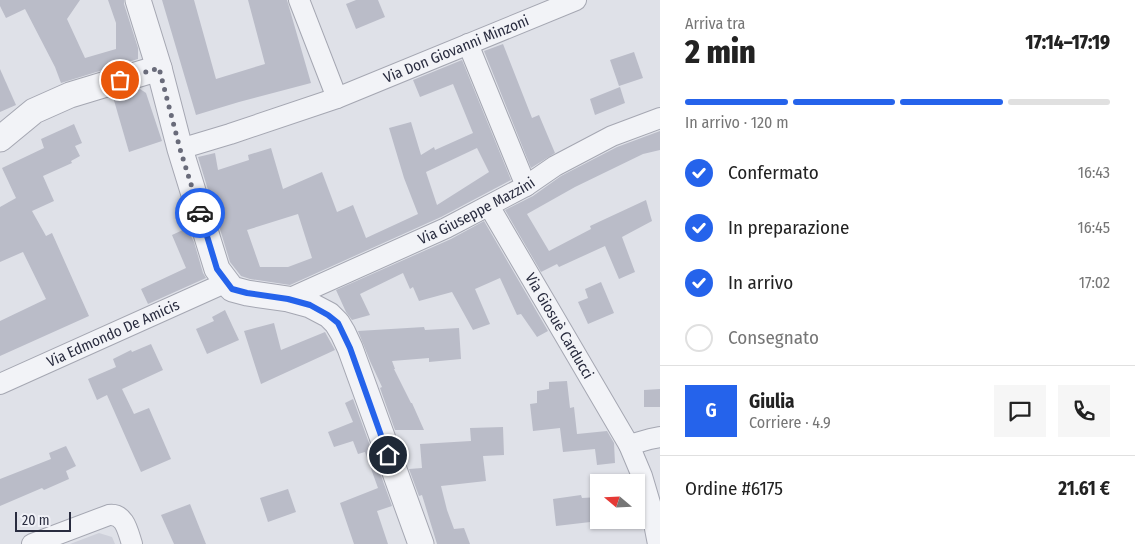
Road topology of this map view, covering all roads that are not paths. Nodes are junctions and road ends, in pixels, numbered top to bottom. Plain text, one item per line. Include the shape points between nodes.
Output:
1 (138, 0) edge
2 (299, 0) edge
3 (576, 0) edge
4 (468, 44) junction
5 (159, 68) junction
6 (337, 98) junction
7 (660, 118) edge
8 (0, 139) edge
9 (180, 149) junction
10 (526, 186) junction
11 (489, 206) junction
12 (227, 282) junction
13 (288, 299) junction
14 (0, 384) edge
15 (660, 437) edge
16 (628, 445) junction
17 (32, 544) edge
18 (132, 544) edge
19 (421, 544) edge
20 (658, 544) edge

1 - 5 street
2 - 6 street
3 - 4 street, Via Don Giovanni Minzoni
4 - 6 street, Via Don Giovanni Minzoni
4 - 10 street
5 - 8 street via 70,95 34,111
5 - 9 street
6 - 9 street, Via Don Giovanni Minzoni
7 - 10 street, Via Giuseppe Mazzini via 612,136 555,166
9 - 12 street via 217,269
10 - 11 street, Via Giuseppe Mazzini
11 - 13 street, Via Giuseppe Mazzini
11 - 16 street, Via Giosuè Carducci
12 - 13 street via 232,289
12 - 14 street, Via Edmondo De Amicis
13 - 19 street via 310,305 338,323
15 - 16 street
16 - 20 street, Via Giosuè Carducci via 642,476
17 - 18 street via 113,514 124,521

